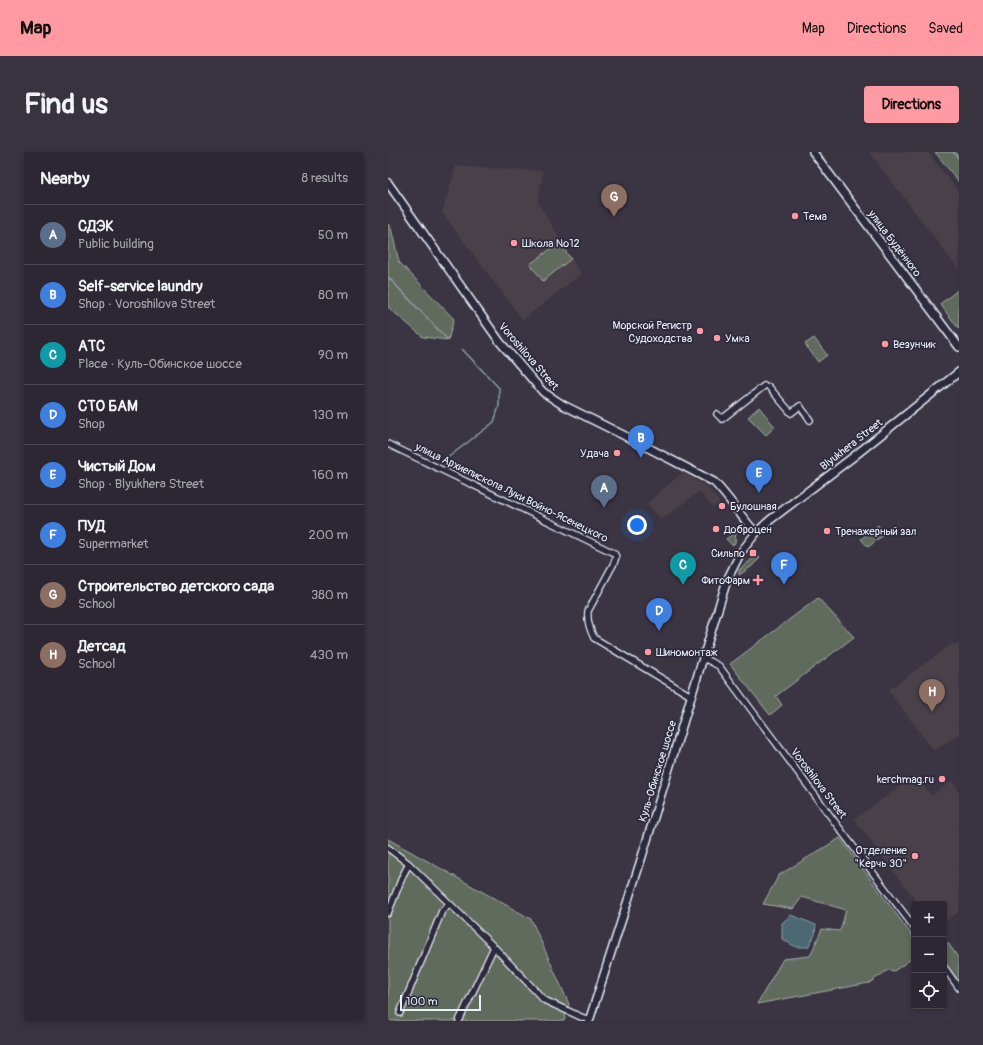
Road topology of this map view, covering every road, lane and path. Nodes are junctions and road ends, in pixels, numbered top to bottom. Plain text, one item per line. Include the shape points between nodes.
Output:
1 (813, 152) edge
2 (388, 183) edge
3 (959, 347) edge
4 (959, 372) edge
5 (718, 414) dead end
6 (810, 420) dead end
7 (388, 444) edge
8 (756, 533) junction
9 (704, 658) junction
10 (691, 696) junction
11 (388, 848) edge
12 (409, 864) junction
13 (448, 904) junction
14 (388, 913) edge
15 (911, 923) edge
16 (494, 947) junction
17 (947, 971) edge
18 (959, 988) edge
19 (400, 1013) dead end
20 (590, 1020) edge
21 (459, 1021) edge

1 - 3 main road, улица Будённого
2 - 8 main road, Voroshilova Street via 500,342 543,392 563,405 714,482
4 - 8 main road, Blyukhera Street
5 - 6 street via 722,419 767,387 790,413 800,406
7 - 10 street, улица Архиепископа Луки Войно-Ясенецкого via 614,553 614,562 588,611 594,638
8 - 9 main road, Куль-Обинское шоссе via 741,552 727,580
9 - 10 main road, Куль-Обинское шоссе
9 - 15 street, Voroshilova Street via 719,666
10 - 20 main road, Куль-Обинское шоссе
11 - 12 street
12 - 13 street
12 - 14 street
13 - 16 street
13 - 19 street via 442,911
16 - 20 street via 544,1000
16 - 21 street
17 - 18 street

